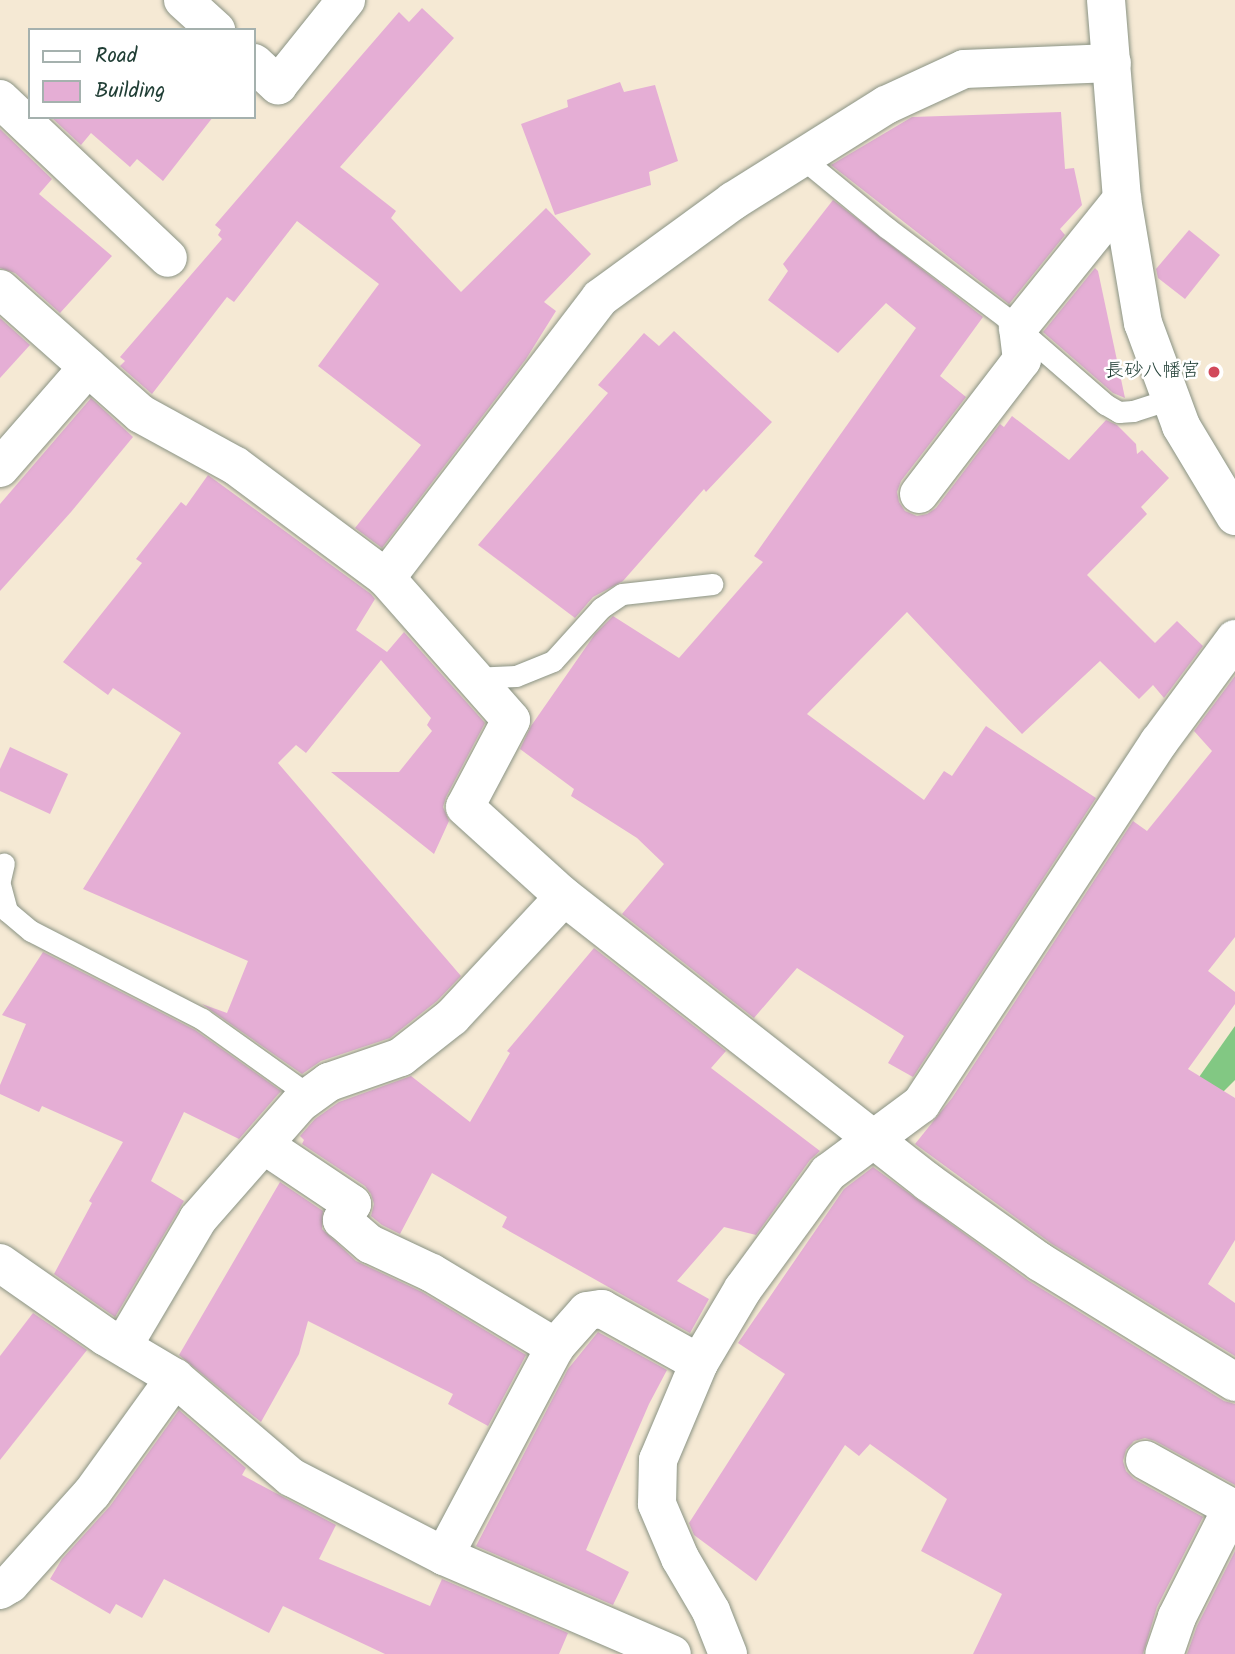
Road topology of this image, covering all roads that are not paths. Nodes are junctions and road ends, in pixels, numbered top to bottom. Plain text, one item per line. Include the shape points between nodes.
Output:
1 (183, 0) edge
2 (346, 0) edge
3 (1106, 0) edge
4 (214, 28) edge
5 (1112, 63) junction
6 (256, 65) edge
7 (0, 99) edge
8 (802, 158) junction
9 (1122, 198) junction
10 (169, 258) dead end
11 (0, 289) edge
12 (1018, 328) junction
13 (88, 368) junction
14 (1171, 399) junction
15 (0, 468) edge
16 (919, 494) dead end
17 (1235, 516) edge
18 (386, 578) junction
19 (712, 584) dead end
20 (1235, 639) edge
21 (471, 678) junction
22 (1, 876) edge
23 (564, 897) junction
24 (310, 1097) junction
25 (872, 1140) junction
26 (264, 1145) junction
27 (0, 1263) edge
28 (123, 1346) junction
29 (555, 1347) junction
30 (699, 1363) junction
31 (175, 1378) junction
32 (1235, 1382) edge
33 (1145, 1460) dead end
34 (444, 1556) junction
35 (0, 1590) edge
36 (672, 1654) edge
37 (728, 1654) edge
38 (1164, 1654) edge

1 - 4 street
2 - 6 street via 278,85
3 - 5 street
5 - 8 street via 964,69 886,105
5 - 9 street
7 - 10 street
8 - 12 lane
8 - 18 street via 733,201 600,298
9 - 12 street
9 - 14 street via 1143,323
11 - 13 street
12 - 14 lane via 1119,412
12 - 16 street via 1021,360
13 - 15 street
13 - 18 street via 141,414 236,466
14 - 17 street via 1181,426
18 - 21 street
19 - 21 lane via 622,594 601,608 553,661 516,676
20 - 25 street via 1159,742 921,1104
21 - 23 street via 511,720 465,807
22 - 24 lane via 7,911 31,931 202,1019
23 - 24 street via 452,1017 401,1057 329,1082
23 - 25 street
24 - 26 street
25 - 30 street via 828,1173 743,1289
25 - 32 street via 1040,1262
26 - 28 street via 198,1219
26 - 29 street via 352,1204 342,1220 369,1244 432,1273
27 - 28 street
28 - 31 street
29 - 30 street via 587,1311 602,1309
29 - 34 street
30 - 37 street via 658,1461 657,1504
31 - 34 street via 292,1477
31 - 35 street via 92,1493
33 - 38 street via 1232,1508 1177,1617
34 - 36 street

